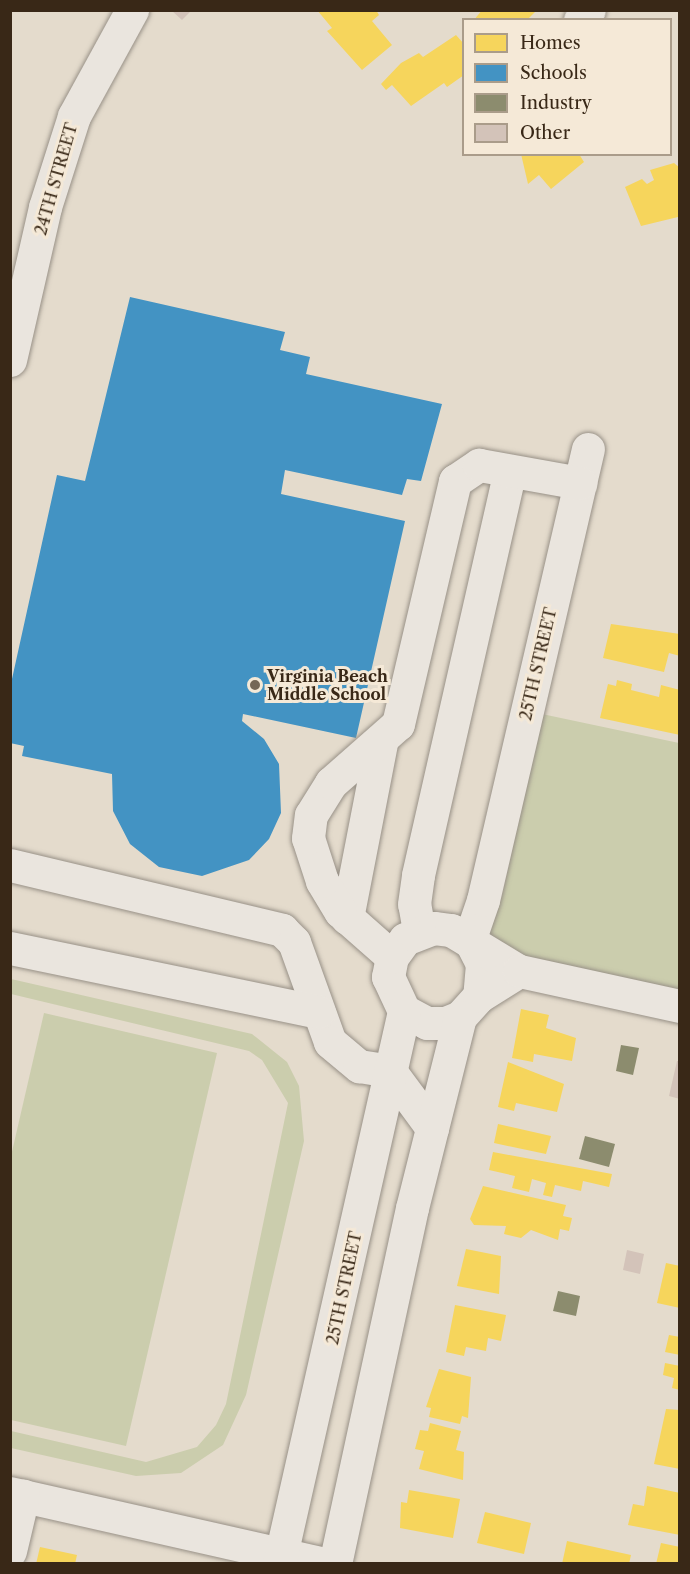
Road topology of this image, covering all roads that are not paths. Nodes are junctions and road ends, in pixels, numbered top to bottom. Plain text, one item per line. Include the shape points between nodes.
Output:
1 (132, 10) edge
2 (10, 360) edge
3 (588, 448) dead end
4 (510, 471) junction
5 (580, 483) junction
6 (381, 742) junction
7 (10, 865) edge
8 (488, 879) junction
9 (347, 918) junction
10 (427, 929) junction
11 (471, 944) junction
12 (10, 948) edge
13 (392, 957) junction
14 (519, 971) junction
15 (470, 1006) junction
16 (680, 1006) edge
17 (404, 1011) junction
18 (318, 1012) junction
19 (390, 1071) junction
20 (432, 1128) junction
21 (17, 1494) edge
22 (10, 1551) edge
23 (280, 1559) edge
24 (324, 1563) edge
25 (335, 1563) edge

1 - 2 street, 24TH STREET via 74,116 45,207
3 - 5 street, 25TH STREET
4 - 5 street
4 - 6 street via 468,468 449,493 404,705 398,724
4 - 10 street via 418,875 414,904
5 - 8 street, 25TH STREET
6 - 9 street
6 - 9 street via 331,783 311,815 312,857
7 - 18 street via 282,930 294,942
8 - 10 street, 25TH STREET via 460,919
8 - 11 street, 25TH STREET
9 - 13 street
10 - 11 street
10 - 13 street, 25TH STREET
11 - 14 street
11 - 15 street via 482,964
12 - 18 street
13 - 17 street via 391,993
14 - 15 street
14 - 16 street
15 - 17 street via 427,1023
15 - 20 street
17 - 19 street, 25TH STREET
18 - 19 street via 330,1042 359,1066
19 - 20 street
19 - 23 street, 25TH STREET
20 - 25 street
21 - 22 street
21 - 23 street
23 - 24 street

